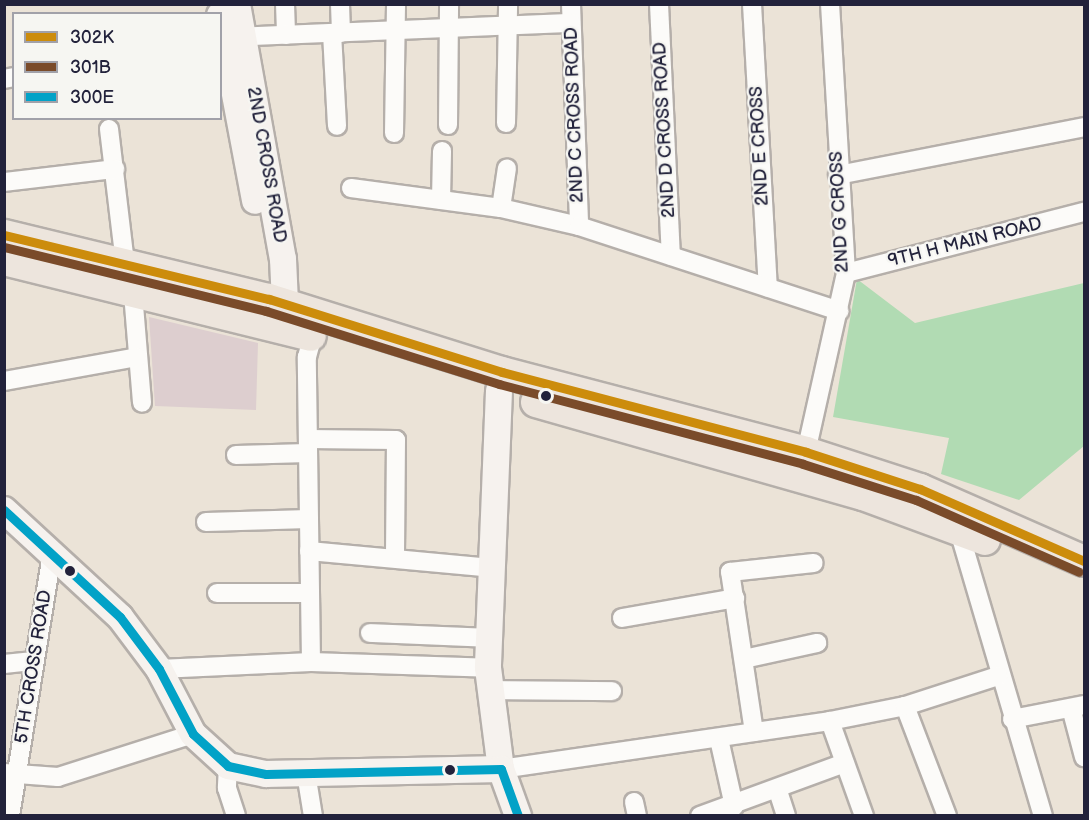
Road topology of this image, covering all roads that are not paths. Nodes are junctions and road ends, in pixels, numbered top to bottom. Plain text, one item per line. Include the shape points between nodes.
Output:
1 (237, 4) edge
2 (285, 4) edge
3 (340, 4) edge
4 (396, 4) edge
5 (449, 4) edge
6 (508, 4) edge
7 (570, 4) edge
8 (660, 4) edge
9 (752, 4) edge
10 (830, 4) edge
11 (571, 23) junction
12 (508, 26) junction
13 (226, 28) edge
14 (449, 28) junction
15 (396, 31) junction
16 (337, 33) junction
17 (286, 35) junction
18 (506, 123) dead end
19 (448, 125) dead end
20 (337, 126) dead end
21 (1084, 127) edge
22 (110, 129) dead end
23 (394, 133) dead end
24 (442, 151) dead end
25 (507, 168) dead end
26 (115, 169) junction
27 (838, 176) junction
28 (4, 182) edge
29 (351, 188) dead end
30 (441, 200) junction
31 (501, 208) junction
32 (1084, 212) edge
33 (579, 226) junction
34 (4, 234) edge
35 (671, 256) junction
36 (4, 260) edge
37 (125, 264) junction
38 (846, 273) junction
39 (768, 288) junction
40 (133, 293) junction
41 (839, 311) junction
42 (278, 314) junction
43 (315, 327) junction
44 (137, 357) junction
45 (4, 381) edge
46 (499, 391) junction
47 (142, 402) dead end
48 (308, 446) junction
49 (806, 452) junction
50 (236, 455) dead end
51 (4, 510) edge
52 (959, 518) junction
53 (309, 519) junction
54 (206, 522) dead end
55 (309, 551) junction
56 (52, 555) junction
57 (396, 557) junction
58 (814, 563) dead end
59 (1083, 564) edge
60 (491, 568) junction
61 (217, 593) dead end
62 (310, 593) junction
63 (735, 598) junction
64 (622, 618) dead end
65 (370, 633) dead end
66 (489, 638) junction
67 (817, 643) dead end
68 (744, 659) junction
69 (34, 661) junction
70 (310, 662) junction
71 (4, 664) edge
72 (159, 669) junction
73 (998, 676) junction
74 (489, 679) junction
75 (612, 691) dead end
76 (905, 706) junction
77 (1078, 706) edge
78 (1012, 719) junction
79 (830, 721) junction
80 (754, 732) junction
81 (193, 734) junction
82 (718, 739) junction
83 (1084, 757) edge
84 (844, 763) junction
85 (228, 766) junction
86 (501, 769) junction
87 (11, 773) edge
88 (306, 773) junction
89 (778, 791) junction
90 (734, 806) junction
91 (706, 815) edge
92 (10, 816) edge
93 (236, 816) edge
94 (313, 816) edge
95 (518, 816) edge
96 (786, 816) edge
97 (864, 816) edge
98 (947, 816) edge
99 (1043, 816) edge

1 - 13 street, 2ND CROSS ROAD
2 - 17 street
3 - 16 street
4 - 15 street
5 - 14 street
6 - 12 street
7 - 11 street, 2ND C CROSS ROAD
8 - 35 street, 2ND D CROSS ROAD
9 - 39 street, 2ND E CROSS
10 - 27 street, 2ND G CROSS
11 - 12 street
11 - 33 street, 2ND C CROSS ROAD
12 - 14 street
12 - 18 street
13 - 17 street
13 - 42 street, 2ND CROSS ROAD
14 - 15 street
14 - 19 street
15 - 16 street
15 - 23 street
16 - 17 street
16 - 20 street
21 - 27 street
22 - 26 street
24 - 30 street
25 - 31 street
26 - 28 street
26 - 37 street
27 - 38 street, 2ND G CROSS
29 - 30 street
30 - 31 street
31 - 33 street
32 - 38 street, 9TH H MAIN ROAD
33 - 35 street
34 - 37 main road
35 - 39 street
36 - 40 main road
37 - 42 main road
38 - 41 street, 2ND G CROSS
39 - 41 street
40 - 42 main road
40 - 44 street
41 - 49 street, 2ND G CROSS
42 - 43 main road
43 - 46 main road
43 - 48 street via 307,357
43 - 49 main road
44 - 45 street
44 - 47 street
46 - 52 main road via 863,495
46 - 60 street
48 - 50 street
48 - 53 street
48 - 57 street via 396,440
49 - 52 main road
51 - 56 street
52 - 59 main road
52 - 73 street
53 - 54 street
53 - 55 street
55 - 57 street
55 - 62 street
56 - 69 street, 5TH CROSS ROAD
56 - 72 street via 120,617
57 - 60 street
58 - 63 street via 730,572
60 - 66 street
61 - 62 street
62 - 70 street
63 - 64 street
63 - 68 street
65 - 66 street
66 - 74 street
67 - 68 street
68 - 80 street
69 - 71 street
69 - 87 street, 5TH CROSS ROAD
70 - 72 street
70 - 74 street
72 - 81 street
73 - 76 street
73 - 78 street
74 - 75 street
74 - 86 street
76 - 79 street
76 - 98 street
77 - 78 street
77 - 83 street
78 - 99 street
79 - 80 street
79 - 84 street
80 - 82 street
81 - 85 street
81 - 87 street via 58,777
82 - 86 street
82 - 90 street
84 - 89 street
84 - 97 street
85 - 88 street via 245,772
85 - 93 street via 227,788
86 - 88 street
86 - 95 street
87 - 92 street, 5TH CROSS ROAD
88 - 94 street
89 - 90 street
89 - 96 street
90 - 91 street

